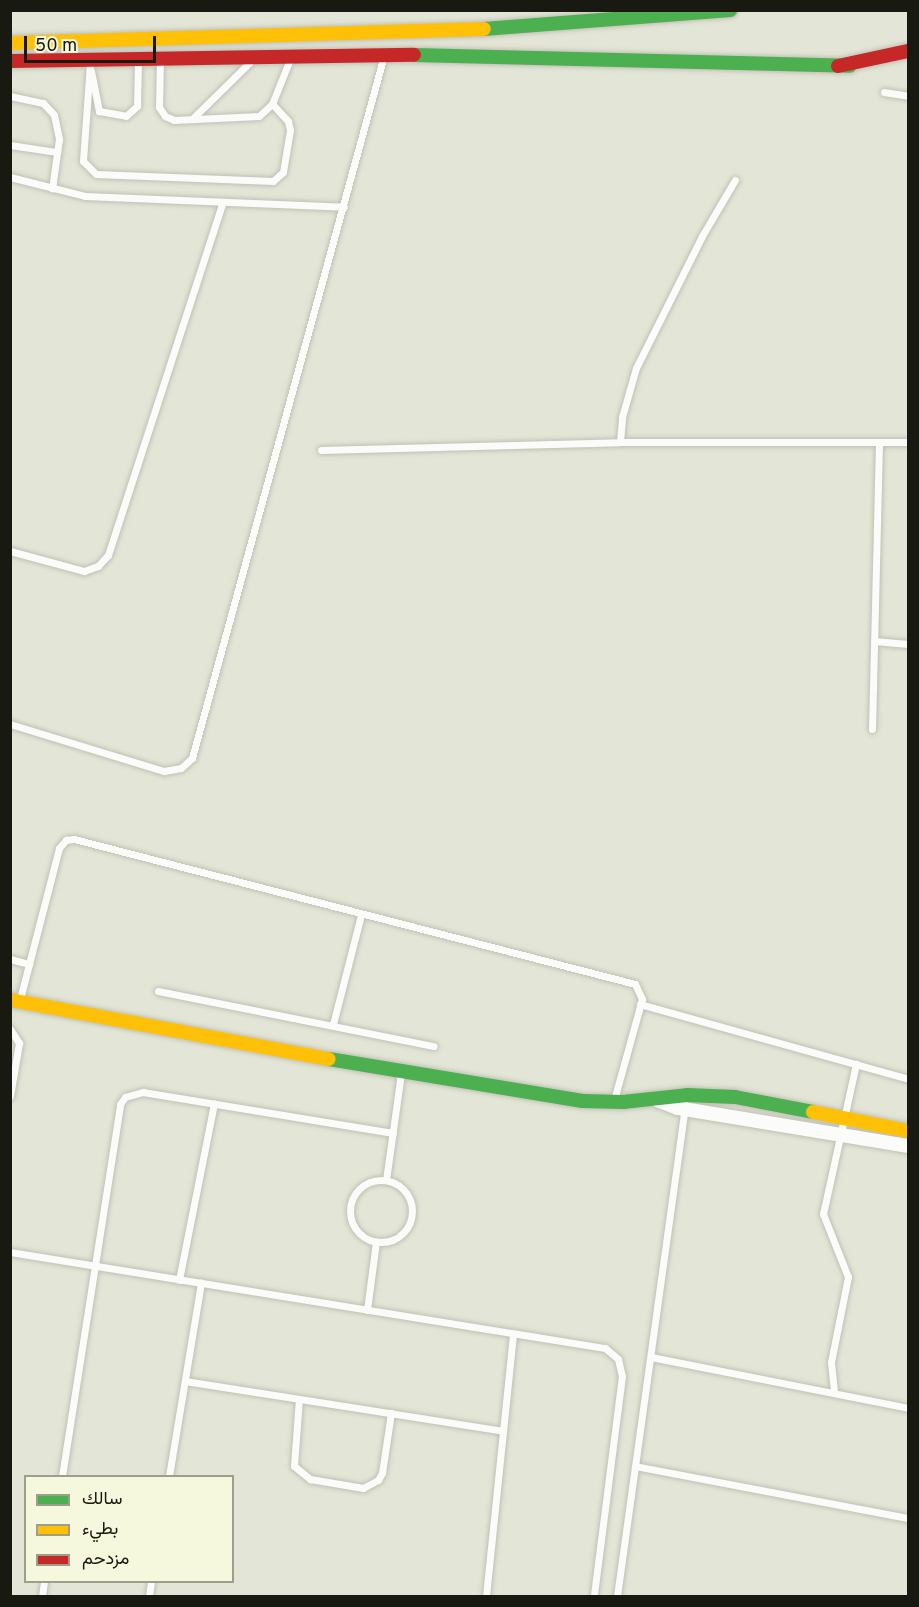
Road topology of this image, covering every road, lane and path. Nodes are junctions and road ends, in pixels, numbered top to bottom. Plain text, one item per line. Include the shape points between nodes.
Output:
1 (730, 10) edge
2 (10, 43) edge
3 (909, 51) edge
4 (384, 54) junction
5 (138, 57) junction
6 (160, 57) junction
7 (254, 58) junction
8 (290, 58) junction
9 (10, 61) edge
10 (90, 61) junction
11 (909, 62) edge
12 (838, 66) junction
13 (884, 92) dead end
14 (10, 96) edge
15 (909, 96) edge
16 (272, 104) junction
17 (192, 119) junction
18 (10, 145) edge
19 (57, 152) junction
20 (10, 177) edge
21 (735, 180) dead end
22 (52, 189) junction
23 (223, 202) junction
24 (344, 207) junction
25 (620, 442) junction
26 (879, 442) junction
27 (909, 442) edge
28 (321, 450) dead end
29 (10, 551) edge
30 (874, 641) junction
31 (909, 644) edge
32 (10, 724) edge
33 (872, 729) dead end
34 (362, 915) junction
35 (10, 959) edge
36 (29, 964) junction
37 (158, 991) dead end
38 (15, 1001) edge
39 (640, 1004) junction
40 (333, 1024) junction
41 (10, 1029) edge
42 (434, 1046) dead end
43 (856, 1064) junction
44 (402, 1071) junction
45 (909, 1079) edge
46 (10, 1096) edge
47 (657, 1100) junction
48 (214, 1103) junction
49 (613, 1103) junction
50 (685, 1108) junction
51 (841, 1118) junction
52 (909, 1131) edge
53 (393, 1132) junction
54 (837, 1133) junction
55 (909, 1146) edge
56 (386, 1180) junction
57 (376, 1242) junction
58 (10, 1252) edge
59 (96, 1266) junction
60 (179, 1280) junction
61 (201, 1283) junction
62 (367, 1310) junction
63 (513, 1333) junction
64 (651, 1357) junction
65 (185, 1381) junction
66 (834, 1391) junction
67 (299, 1399) junction
68 (909, 1408) edge
69 (391, 1413) junction
70 (503, 1431) junction
71 (635, 1466) junction
72 (62, 1475) edge
73 (169, 1475) edge
74 (909, 1518) edge
75 (486, 1596) edge
76 (594, 1596) edge
77 (617, 1596) edge

1 - 2 main road via 506,28
3 - 12 main road
4 - 8 main road
4 - 12 main road
4 - 24 lane
5 - 6 main road
5 - 10 main road
5 - 10 lane via 137,106 126,116 99,111
6 - 7 main road
6 - 17 lane via 161,112 169,119
7 - 8 main road
7 - 17 lane
8 - 16 lane
9 - 10 main road
10 - 16 lane via 83,161 96,174 273,181 283,172 290,130 288,121
11 - 12 main road
13 - 15 lane
14 - 19 lane via 29,97 49,108 59,131
16 - 17 lane via 253,117
18 - 19 lane
19 - 22 lane
20 - 22 lane
21 - 25 lane via 702,236 636,368 622,417
22 - 23 lane via 85,196
23 - 24 lane
23 - 29 lane via 108,555 99,566 84,571
24 - 32 lane via 192,758 181,768 164,771
25 - 26 lane
25 - 28 lane
26 - 27 lane
26 - 30 lane
30 - 31 lane
30 - 33 lane
34 - 36 lane via 70,839 59,849
34 - 39 lane via 630,982 640,988
34 - 40 lane
35 - 36 lane
36 - 38 lane
37 - 40 lane
38 - 44 main road
39 - 43 lane
39 - 49 lane
40 - 42 lane
41 - 46 lane via 19,1043
43 - 45 lane
43 - 51 lane
44 - 49 main road
44 - 53 lane
47 - 49 main road
47 - 50 street
47 - 51 main road via 687,1095 735,1097
48 - 53 lane
48 - 59 lane via 143,1092 125,1097 120,1104
48 - 60 lane
50 - 54 street
50 - 64 lane
51 - 52 main road
51 - 54 lane
53 - 56 lane
54 - 55 street
54 - 66 lane via 823,1214 848,1277 831,1362
56 - 57 lane via 361,1187 350,1211 360,1234
56 - 57 lane via 408,1194 411,1220 394,1240
57 - 62 lane
58 - 59 lane
59 - 60 lane
59 - 72 lane
60 - 61 lane
61 - 62 lane
61 - 65 lane
62 - 63 lane
63 - 70 lane
63 - 76 lane via 605,1348 621,1367
64 - 66 lane
64 - 71 lane
65 - 67 lane
65 - 73 lane
66 - 68 lane
67 - 69 lane
67 - 69 lane via 294,1466 310,1479 363,1488 378,1480 382,1473
69 - 70 lane
70 - 75 lane
71 - 74 lane
71 - 77 lane

